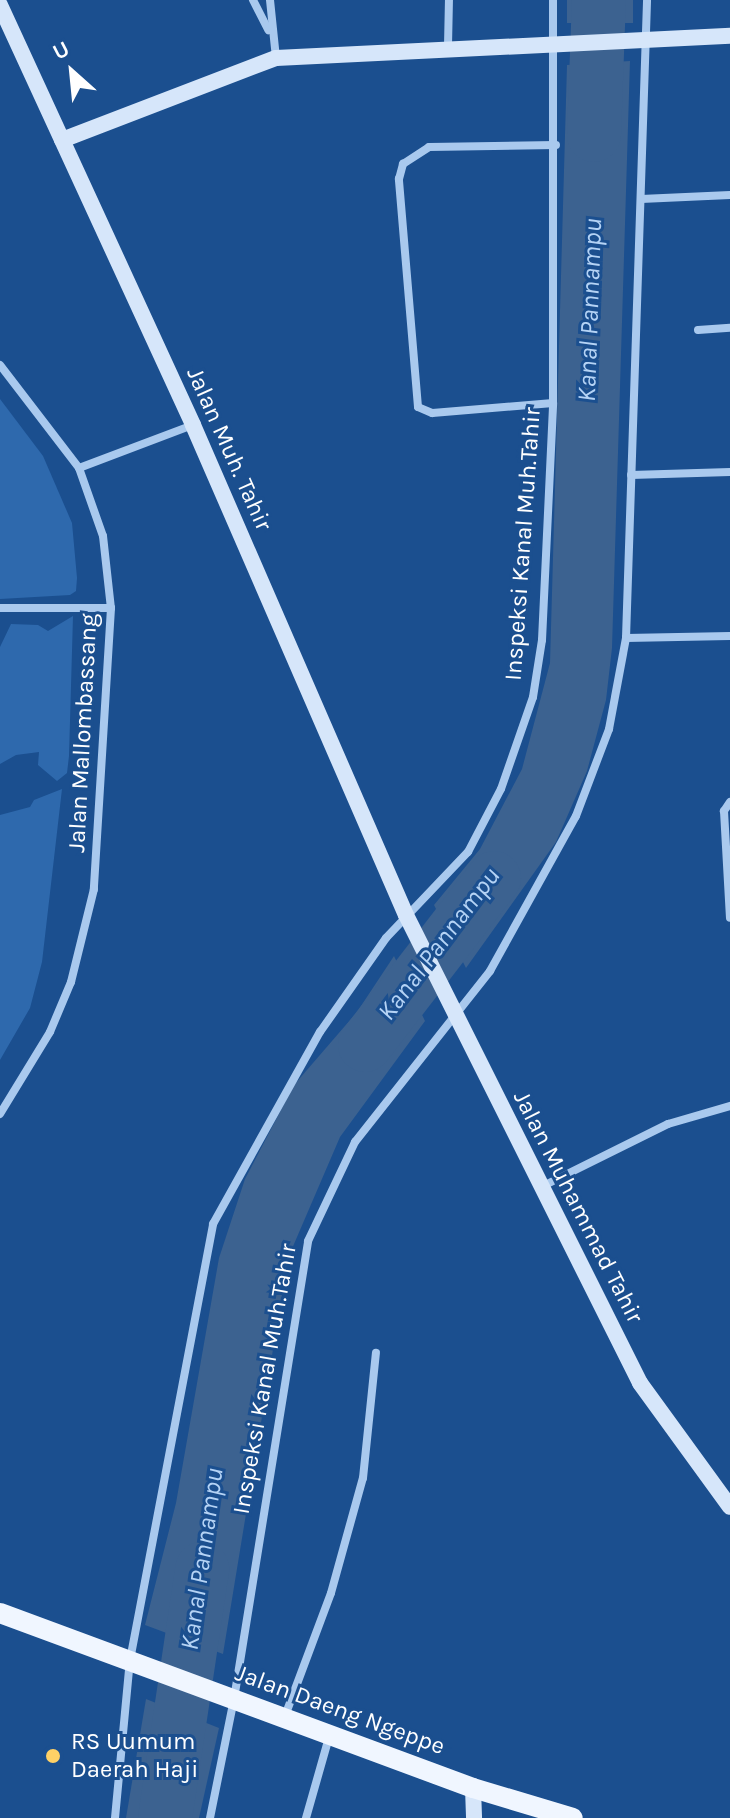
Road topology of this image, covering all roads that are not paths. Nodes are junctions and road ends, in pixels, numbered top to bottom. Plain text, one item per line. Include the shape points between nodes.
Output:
1 (253, 0) edge
2 (270, 0) edge
3 (449, 0) edge
4 (553, 0) edge
5 (647, 0) edge
6 (0, 5) edge
7 (270, 34) junction
8 (730, 36) edge
9 (641, 40) junction
10 (559, 45) junction
11 (448, 46) junction
12 (276, 58) junction
13 (62, 140) junction
14 (556, 145) junction
15 (730, 195) edge
16 (641, 199) junction
17 (730, 328) edge
18 (698, 330) dead end
19 (0, 365) edge
20 (553, 403) junction
21 (193, 425) junction
22 (79, 468) junction
23 (730, 472) edge
24 (631, 475) junction
25 (0, 608) edge
26 (111, 608) junction
27 (730, 636) edge
28 (626, 638) junction
29 (730, 802) edge
30 (406, 915) junction
31 (730, 918) edge
32 (456, 1016) junction
33 (730, 1106) edge
34 (0, 1114) edge
35 (540, 1187) junction
36 (376, 1353) dead end
37 (730, 1507) edge
38 (0, 1613) edge
39 (139, 1663) junction
40 (230, 1698) junction
41 (285, 1716) junction
42 (331, 1732) junction
43 (473, 1788) junction
44 (115, 1818) edge
45 (210, 1818) edge
46 (306, 1818) edge
47 (474, 1818) edge
48 (573, 1818) edge

1 - 7 street
2 - 7 street
3 - 11 street
4 - 10 street, Inspeksi Kanal Muh.Tahir
5 - 9 street, Inspeksi Kanal Muh.Tahir
6 - 13 main road, Jalan Muh. Tahir
7 - 12 street
8 - 9 main road
9 - 10 main road
9 - 16 street, Inspeksi Kanal Muh.Tahir
10 - 11 main road
10 - 14 street, Inspeksi Kanal Muh.Tahir
11 - 12 main road
12 - 13 main road
13 - 21 main road, Jalan Muh. Tahir
14 - 20 street, Inspeksi Kanal Muh.Tahir
14 - 20 street via 429,147 403,164 399,179 418,407 432,413
15 - 16 street
16 - 24 street, Inspeksi Kanal Muh.Tahir
17 - 18 street
19 - 22 street, Jalan Mallombassang
20 - 30 street, Inspeksi Kanal Muh.Tahir via 542,640 533,697 501,789 468,852
21 - 22 street
21 - 30 main road, Jalan Muh. Tahir
22 - 26 street, Jalan Mallombassang via 103,536
23 - 24 street
24 - 28 street, Inspeksi Kanal Muh.Tahir
25 - 26 street
26 - 34 street, Jalan Mallombassang via 94,889 71,982 50,1032
27 - 28 street
28 - 32 street, Inspeksi Kanal Muh.Tahir via 609,729 576,816 490,971
29 - 31 street via 724,811
30 - 32 main road, Jalan Muhammad Tahir
30 - 39 street, Inspeksi Kanal Muh.Tahir via 320,1032 213,1224
32 - 35 main road, Jalan Muhammad Tahir
32 - 40 street, Inspeksi Kanal Muh.Tahir via 355,1142 308,1241
33 - 35 street via 668,1124
35 - 37 main road, Jalan Muhammad Tahir via 640,1383
36 - 41 street via 363,1478 331,1593
38 - 39 main road, Jalan Daeng Ngeppe
39 - 40 main road, Jalan Daeng Ngeppe
39 - 44 street, Inspeksi Kanal Muh.Tahir
40 - 41 main road, Jalan Daeng Ngeppe
40 - 45 street, Inspeksi Kanal Muh.Tahir
41 - 42 main road, Jalan Daeng Ngeppe
42 - 43 main road, Jalan Daeng Ngeppe
42 - 46 street
43 - 47 main road
43 - 48 main road, Jalan Daeng Ngeppe

